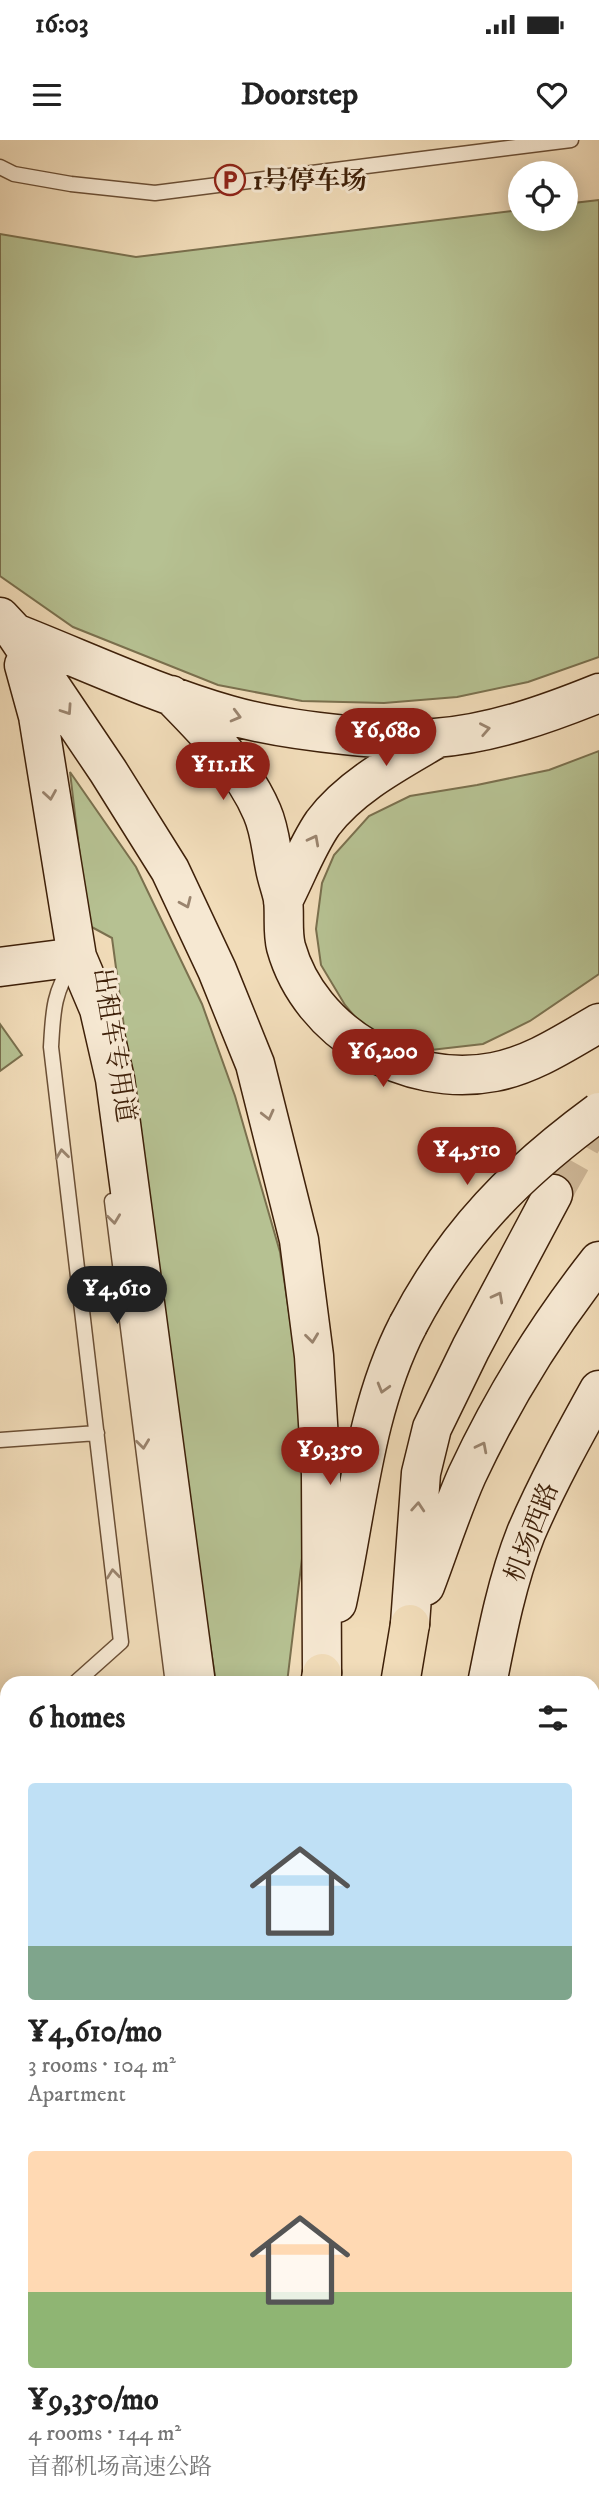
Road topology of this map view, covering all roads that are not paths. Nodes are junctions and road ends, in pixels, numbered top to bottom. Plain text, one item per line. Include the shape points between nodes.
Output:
1 (571, 140) edge
2 (0, 167) edge
3 (8, 625) edge
4 (599, 693) edge
5 (171, 695) junction
6 (436, 738) junction
7 (283, 901) junction
8 (77, 957) junction
9 (0, 967) edge
10 (599, 1023) edge
11 (93, 1050) dead end
12 (599, 1112) edge
13 (110, 1187) dead end
14 (553, 1194) tunnel mouth
15 (599, 1261) edge
16 (599, 1390) edge
17 (97, 1433) junction
18 (0, 1440) edge
19 (410, 1624) junction
20 (83, 1676) edge
21 (172, 1676) edge
22 (195, 1676) edge
23 (321, 1676) edge
24 (321, 1676) edge
25 (401, 1676) edge
26 (489, 1676) edge

1 - 2 lane via 155,193 71,184 14,174
3 - 5 street
3 -> 8 street via 38,716
3 -> 23 street via 170,870 255,1064 299,1240 314,1356 321,1474
6 -> 4 street via 509,724
5 -> 6 street via 232,716 300,730
5 - 7 street via 223,751 261,809
7 -> 6 street via 337,807
7 - 10 street via 286,946 313,1000 350,1038 384,1058 433,1073 486,1074 541,1056
8 - 9 street
8 - 11 lane, 出租车专用道
17 -> 8 lane, 出租车专用道 via 51,1047 54,1000
8 - 22 street via 99,1009 115,1079
12 -> 24 street, bridge via 529,1166 487,1209 439,1270 408,1325 393,1356 374,1419
13 -> 21 lane
19 -> 14 street via 421,1473 432,1427
19 -> 15 street via 467,1476 519,1375 554,1319
16 - 26 street, 机场西路 via 526,1534
17 - 18 lane
20 -> 17 lane, 出租车专用道 via 121,1642
19 - 25 highway

